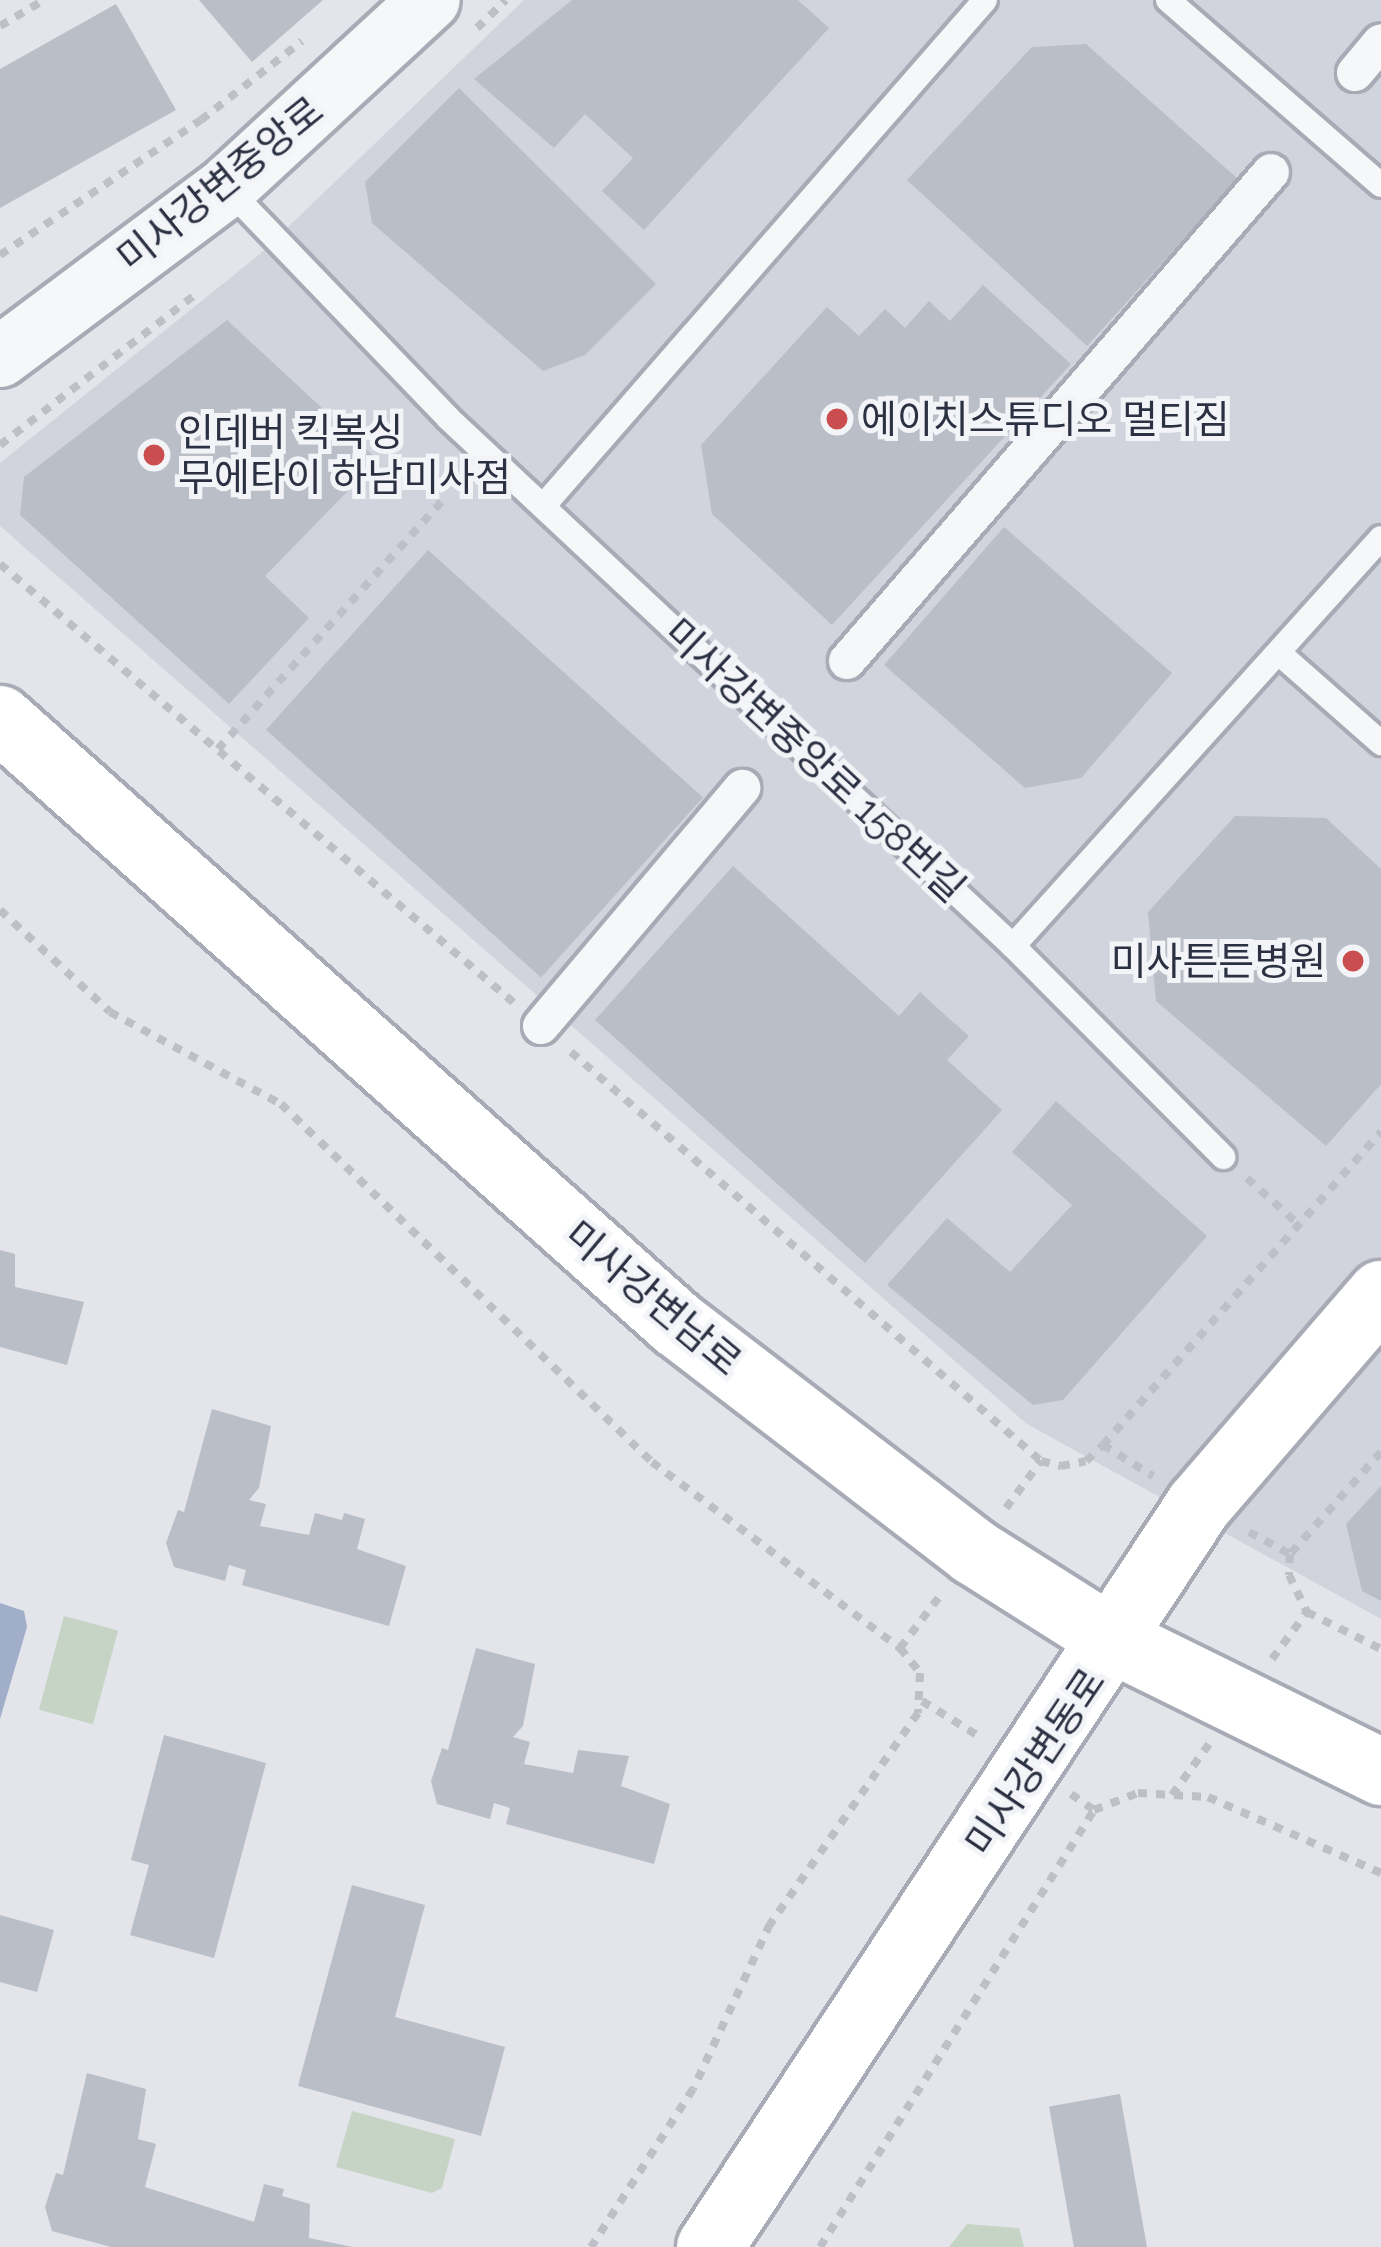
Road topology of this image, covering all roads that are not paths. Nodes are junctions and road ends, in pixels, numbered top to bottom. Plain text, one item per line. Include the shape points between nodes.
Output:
1 (430, 0) edge
2 (985, 0) edge
3 (1168, 0) edge
4 (1381, 42) edge
5 (1355, 73) dead end
6 (1271, 172) dead end
7 (1381, 185) edge
8 (226, 188) junction
9 (0, 357) edge
10 (545, 504) junction
11 (1381, 538) edge
12 (1280, 653) junction
13 (847, 661) dead end
14 (0, 719) edge
15 (1381, 743) edge
16 (742, 788) dead end
17 (1013, 946) junction
18 (541, 1026) dead end
19 (1223, 1156) road end
20 (1381, 1294) edge
21 (1115, 1642) junction
22 (1381, 1772) edge
23 (710, 2247) edge

1 - 8 street, 미사강변중앙로
2 - 10 lane
3 - 7 lane
4 - 5 street
6 - 13 street
8 - 9 street, 미사강변중앙로
8 - 10 lane, 미사강변중앙로 158번길 via 448,418
10 - 17 lane, 미사강변중앙로 158번길
11 - 12 lane
12 - 15 lane
12 - 17 lane
14 - 21 main road, 미사강변남로 via 677,1324 974,1552
16 - 18 street
17 - 19 lane, 미사강변중앙로 158번길
20 - 21 main road, 미사강변동로 via 1199,1505
21 - 22 main road, 미사강변남로
21 - 23 main road, 미사강변동로

